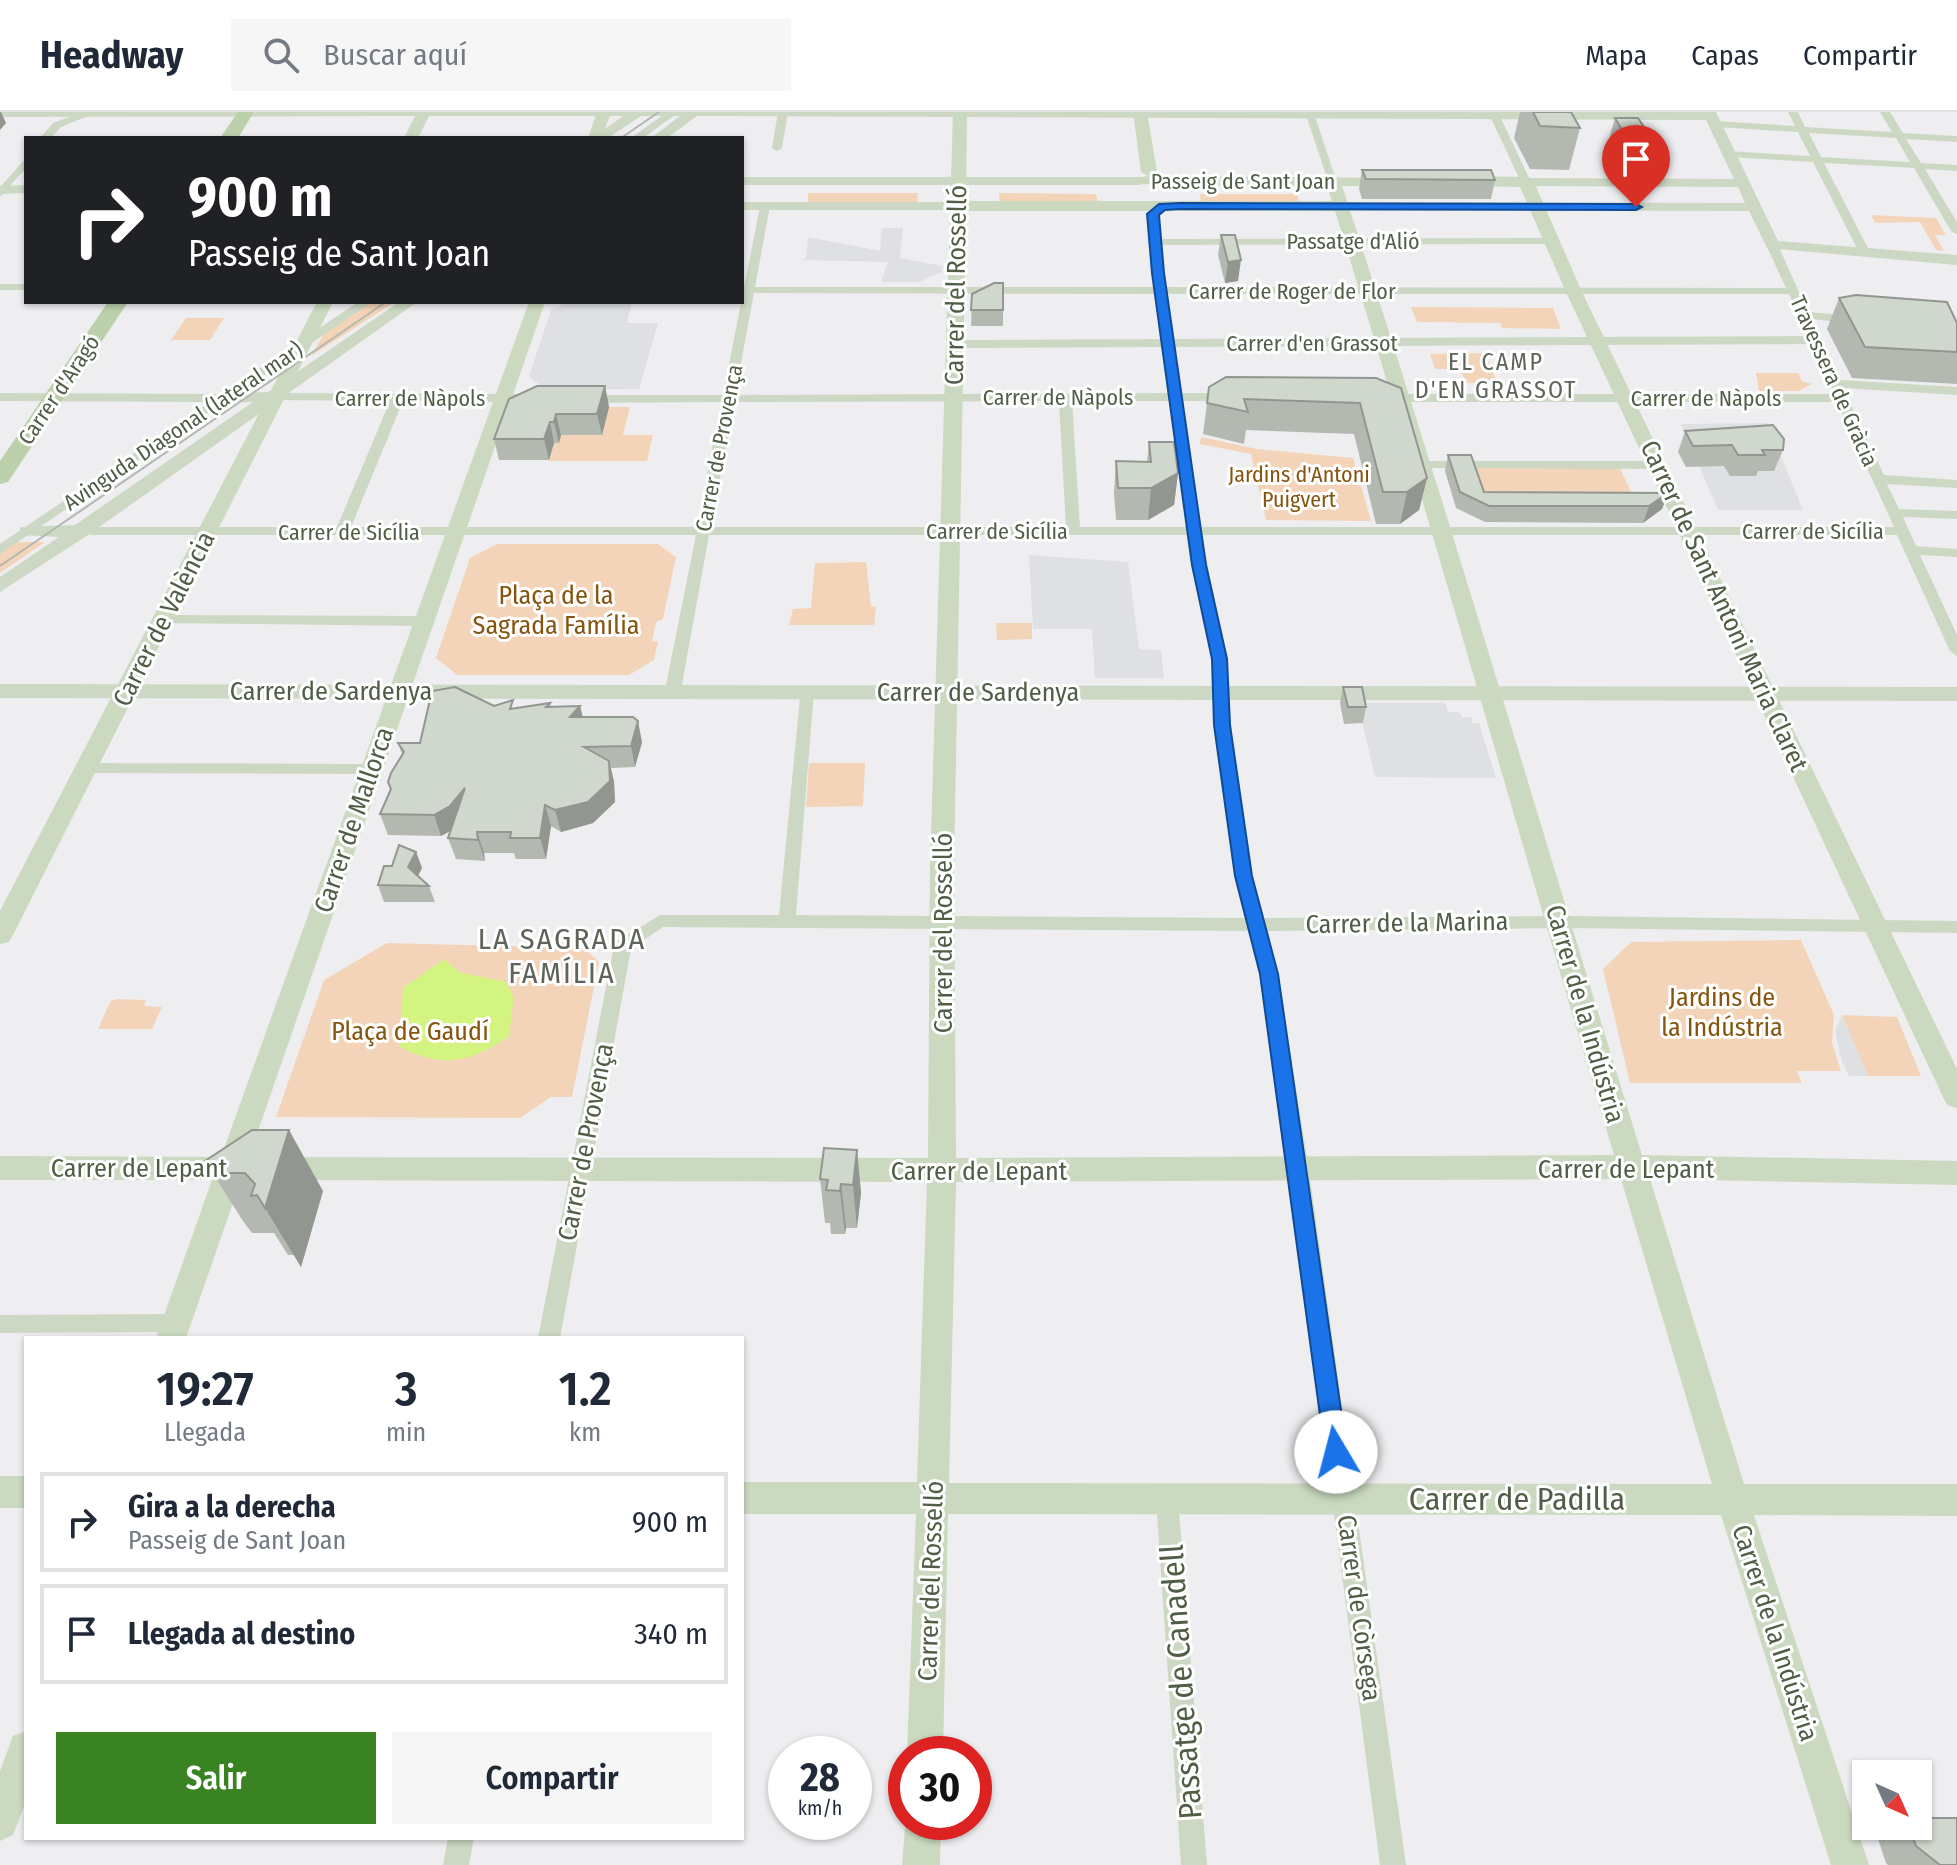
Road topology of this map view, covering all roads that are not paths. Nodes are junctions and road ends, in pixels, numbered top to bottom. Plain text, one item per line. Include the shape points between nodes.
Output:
1 (575, 112) edge
2 (604, 112) edge
3 (638, 112) edge
4 (674, 112) edge
5 (695, 112) edge
6 (783, 112) edge
7 (960, 112) edge
8 (1140, 112) edge
9 (1232, 112) edge
10 (1257, 112) edge
11 (1340, 112) edge
12 (1386, 112) edge
13 (1793, 112) edge
14 (1885, 112) edge
15 (0, 113) edge
16 (45, 113) edge
17 (90, 113) edge
18 (246, 113) edge
19 (424, 113) edge
20 (1309, 113) edge
21 (1426, 113) edge
22 (1494, 113) edge
23 (1712, 117) edge
24 (1802, 129) junction
25 (47, 136) edge
26 (230, 136) edge
27 (412, 136) edge
28 (598, 136) edge
29 (600, 136) edge
30 (639, 136) edge
31 (661, 136) edge
32 (1899, 136) junction
33 (1957, 139) edge
34 (777, 148) dead end
35 (1729, 154) junction
36 (1817, 160) junction
37 (24, 163) edge
38 (1917, 166) junction
39 (1957, 168) edge
40 (1149, 178) junction
41 (957, 180) junction
42 (744, 181) edge
43 (1333, 181) junction
44 (1408, 181) edge
45 (1440, 181) edge
46 (1526, 182) junction
47 (1744, 183) junction
48 (24, 189) edge
49 (1, 192) edge
50 (24, 196) edge
51 (744, 206) edge
52 (765, 206) junction
53 (957, 206) junction
54 (1340, 206) junction
55 (1536, 207) junction
56 (1755, 207) junction
57 (1152, 209) junction
58 (1957, 231) edge
59 (1352, 241) junction
60 (1552, 241) junction
61 (1154, 242) junction
62 (1772, 245) junction
63 (1864, 252) junction
64 (1957, 260) edge
65 (0, 287) edge
66 (24, 287) edge
67 (746, 290) edge
68 (955, 290) junction
69 (1161, 291) junction
70 (1369, 291) junction
71 (1794, 291) junction
72 (1574, 292) junction
73 (117, 304) edge
74 (324, 304) edge
75 (363, 304) edge
76 (406, 304) edge
77 (536, 304) edge
78 (744, 304) edge
79 (1805, 315) junction
80 (1864, 320) edge
81 (1816, 340) junction
82 (1598, 341) junction
83 (1385, 342) junction
84 (305, 343) junction
85 (953, 344) junction
86 (1168, 344) junction
87 (1836, 384) junction
88 (1957, 391) edge
89 (0, 397) edge
90 (53, 397) junction
91 (275, 397) junction
92 (398, 397) junction
93 (953, 397) junction
94 (1065, 397) junction
95 (1175, 397) junction
96 (1247, 397) edge
97 (224, 398) junction
98 (504, 398) junction
99 (526, 398) edge
100 (728, 398) junction
101 (1364, 398) edge
102 (1402, 398) junction
103 (1626, 398) junction
104 (1842, 398) junction
105 (577, 399) edge
106 (1423, 465) junction
107 (1658, 465) junction
108 (0, 477) edge
109 (1879, 479) junction
110 (1957, 484) edge
111 (1894, 513) junction
112 (1957, 515) edge
113 (0, 530) edge
114 (703, 530) junction
115 (1194, 530) junction
116 (27, 531) junction
117 (85, 531) junction
118 (952, 531) junction
119 (1073, 531) junction
120 (1442, 531) junction
121 (1689, 531) junction
122 (1903, 531) junction
123 (209, 532) junction
124 (342, 532) junction
125 (457, 532) junction
126 (0, 550) edge
127 (1911, 550) junction
128 (1957, 553) edge
129 (0, 586) edge
130 (1939, 612) junction
131 (1957, 612) edge
132 (163, 620) junction
133 (425, 621) junction
134 (1957, 651) edge
135 (400, 690) junction
136 (673, 690) junction
137 (0, 691) edge
138 (806, 691) junction
139 (126, 692) junction
140 (946, 693) junction
141 (1222, 693) junction
142 (1489, 694) junction
143 (1765, 694) junction
144 (1957, 694) edge
145 (86, 768) junction
146 (373, 769) junction
147 (787, 921) junction
148 (1559, 922) junction
149 (3, 923) edge
150 (944, 923) junction
151 (1874, 924) junction
152 (1258, 925) junction
153 (1957, 927) edge
154 (623, 946) joint
155 (1957, 1097) edge
156 (1631, 1167) junction
157 (0, 1168) edge
158 (233, 1169) junction
159 (582, 1170) junction
160 (942, 1171) junction
161 (1299, 1171) junction
162 (1957, 1173) edge
163 (0, 1324) edge
164 (174, 1330) edge
165 (549, 1336) edge
166 (0, 1492) edge
167 (24, 1492) edge
168 (744, 1498) edge
169 (1167, 1499) junction
170 (1343, 1499) junction
171 (1733, 1499) junction
172 (934, 1500) junction
173 (1957, 1500) edge
174 (926, 1736) edge
175 (24, 1755) edge
176 (0, 1822) edge
177 (461, 1840) edge
178 (922, 1840) edge
179 (456, 1865) edge
180 (921, 1865) edge
181 (1194, 1865) edge
182 (1393, 1865) edge
183 (1850, 1865) edge

1 - 2 street
1 - 19 street
2 - 3 street
2 - 28 main road
3 - 4 street
3 - 29 street
4 - 5 street
4 - 30 street
5 - 6 street
5 - 31 street
6 - 7 street
6 - 34 street
7 - 8 street
7 - 41 main road, Carrer del Rosselló
8 - 9 street
8 - 40 main road
9 - 10 street
10 - 20 street
11 - 12 street
11 - 20 street
12 - 21 street
13 - 24 street
14 - 32 street
15 - 16 street
16 - 17 street
17 - 18 street
17 - 25 street via 57,125
18 - 19 street
18 - 26 main road
19 - 27 street
20 - 43 street
21 - 22 street
22 - 23 street
22 - 46 street, Carrer de Sant Antoni Maria Claret
23 - 24 street
23 - 35 street, Travessera de Gràcia
24 - 32 street
24 - 36 street
32 - 33 street
32 - 38 street
35 - 36 street
35 - 47 street, Travessera de Gràcia
36 - 38 street
36 - 63 street
37 - 49 street
38 - 39 street
38 - 58 street
40 - 41 street, Passeig de Sant Joan
40 - 43 main road, Passeig de Sant Joan
40 - 57 main road via 1133,193
40 - 57 main road via 1169,193
41 - 42 street, Passeig de Sant Joan
41 - 53 main road, Carrer del Rosselló
43 - 44 main road, Passeig de Sant Joan
43 - 54 main road, Carrer de la Indústria
45 - 46 main road
46 - 47 street
46 - 55 main road, Carrer de Sant Antoni Maria Claret
47 - 56 street, Travessera de Gràcia
48 - 49 street
49 - 50 street
51 - 52 street, Passeig de Sant Joan
52 - 53 street, Passeig de Sant Joan
52 - 67 street, Carrer de Provença
53 - 57 main road, Passeig de Sant Joan
53 - 68 main road, Carrer del Rosselló
54 - 55 street, Passeig de Sant Joan
54 - 57 main road, Passeig de Sant Joan
54 - 59 main road, Carrer de la Indústria
55 - 56 street, Passeig de Sant Joan
55 - 60 main road, Carrer de Sant Antoni Maria Claret
56 - 62 street, Travessera de Gràcia
57 - 61 street, Carrer de Còrsega
59 - 60 street, Passatge d'Alió
59 - 61 street, Passatge d'Alió
59 - 70 main road, Carrer de la Indústria
60 - 72 main road, Carrer de Sant Antoni Maria Claret
61 - 69 street, Carrer de Còrsega
62 - 63 street
62 - 71 street, Travessera de Gràcia
63 - 64 street
65 - 66 street
67 - 68 street, Carrer de Roger de Flor
68 - 69 street, Carrer de Roger de Flor
68 - 85 main road, Carrer del Rosselló
69 - 70 street, Carrer de Roger de Flor
69 - 86 street, Carrer de Còrsega
70 - 72 street, Carrer de Roger de Flor
70 - 83 main road, Carrer de la Indústria
71 - 72 street, Carrer de Roger de Flor
71 - 79 street, Travessera de Gràcia
72 - 82 main road, Carrer de Sant Antoni Maria Claret
73 - 90 main road, Carrer d'Aragó
74 - 84 main road, Carrer de València
75 - 84 street, Avinguda Diagonal (lateral mar)
76 - 91 street
77 - 98 main road, Carrer de Mallorca
78 - 100 street, Carrer de Provença
79 - 80 street
79 - 81 street, Travessera de Gràcia
81 - 82 street, Carrer d'en Grassot
81 - 87 street, Travessera de Gràcia
82 - 83 street, Carrer d'en Grassot
82 - 103 main road, Carrer de Sant Antoni Maria Claret
83 - 86 street, Carrer d'en Grassot
83 - 102 main road, Carrer de la Indústria
84 - 91 main road, Carrer de València
84 - 97 street, Avinguda Diagonal (lateral mar)
85 - 86 street, Carrer d'en Grassot
85 - 93 main road, Carrer del Rosselló
86 - 95 street, Carrer de Còrsega
87 - 88 street
87 - 104 street, Travessera de Gràcia
89 - 90 street
90 - 97 street
90 - 108 main road, Carrer d'Aragó
91 - 92 street, Carrer de Nàpols
91 - 97 street
91 - 117 street
91 - 123 main road, Carrer de València
92 - 98 street, Carrer de Nàpols
92 - 124 street
93 - 94 street, Carrer de Nàpols
93 - 100 street, Carrer de Nàpols
93 - 118 main road, Carrer del Rosselló
94 - 95 street, Carrer de Nàpols
94 - 119 street
95 - 96 street, Carrer de Nàpols
95 - 115 street, Carrer de Còrsega
97 - 116 street, Avinguda Diagonal (lateral mar)
98 - 99 street, Carrer de Nàpols
98 - 125 main road, Carrer de Mallorca
100 - 105 street, Carrer de Nàpols
100 - 114 street, Carrer de Provença
101 - 102 street, Carrer de Nàpols
102 - 103 street, Carrer de Nàpols
102 - 106 main road, Carrer de la Indústria
103 - 104 street, Carrer de Nàpols
103 - 107 main road, Carrer de Sant Antoni Maria Claret
104 - 109 street, Travessera de Gràcia
106 - 107 street
106 - 120 main road, Carrer de la Indústria
107 - 121 main road, Carrer de Sant Antoni Maria Claret
109 - 110 street
109 - 111 street, Travessera de Gràcia
111 - 112 street
111 - 122 street, Travessera de Gràcia
113 - 116 street
114 - 118 street, Carrer de Sicília
114 - 125 street, Carrer de Sicília
114 - 136 street, Carrer de Provença
115 - 119 street, Carrer de Sicília
115 - 120 street, Carrer de Sicília
115 - 141 street, Carrer de Còrsega
116 - 117 street
116 - 126 street, Avinguda Diagonal (lateral mar)
117 - 123 street, Carrer de Sicília
117 - 129 street
118 - 119 street, Carrer de Sicília
118 - 140 main road, Carrer del Rosselló
120 - 121 street, Carrer de Sicília
120 - 142 main road, Carrer de la Indústria
121 - 122 street, Carrer de Sicília
121 - 143 main road, Carrer de Sant Antoni Maria Claret
122 - 127 street, Travessera de Gràcia
123 - 124 street, Carrer de Sicília
123 - 132 main road, Carrer de València
124 - 125 street, Carrer de Sicília
125 - 133 main road, Carrer de Mallorca
127 - 128 street
127 - 130 street, Travessera de Gràcia
130 - 131 street
130 - 134 street, Travessera de Gràcia
132 - 133 street
132 - 139 main road, Carrer de València
133 - 135 main road, Carrer de Mallorca
135 - 136 street, Carrer de Sardenya
135 - 139 street, Carrer de Sardenya
135 - 146 main road, Carrer de Mallorca
136 - 138 street, Carrer de Sardenya
137 - 139 street, Carrer de Sardenya
138 - 140 street, Carrer de Sardenya
138 - 147 street
139 - 145 main road, Carrer de València
140 - 141 street, Carrer de Sardenya
140 - 150 main road, Carrer del Rosselló
141 - 142 street, Carrer de Sardenya
141 - 152 street, Carrer de Còrsega via 1243,876
142 - 143 street, Carrer de Sardenya
142 - 148 main road, Carrer de la Indústria
143 - 144 street, Carrer de Sardenya
143 - 151 main road, Carrer de Sant Antoni Maria Claret
145 - 146 street
145 - 149 main road, Carrer de València
146 - 158 main road, Carrer de Mallorca
147 - 150 street, Carrer de la Marina
147 - 154 street, Carrer de la Marina via 660,921
148 - 151 street, Carrer de la Marina
148 - 152 street, Carrer de la Marina
148 - 156 main road, Carrer de la Indústria
150 - 152 street, Carrer de la Marina
150 - 160 main road, Carrer del Rosselló
151 - 153 street, Carrer de la Marina
151 - 155 main road, Carrer de Sant Antoni Maria Claret
152 - 161 street, Carrer de Còrsega
154 - 159 street, Carrer de Provença
156 - 161 main road, Carrer de Lepant
156 - 162 main road, Carrer de Lepant
156 - 171 main road, Carrer de la Indústria
157 - 158 main road, Carrer de Lepant
158 - 159 main road, Carrer de Lepant
158 - 164 main road, Carrer de Mallorca
159 - 160 main road, Carrer de Lepant
159 - 165 street, Carrer de Provença
160 - 161 main road, Carrer de Lepant
160 - 172 main road, Carrer del Rosselló
161 - 170 street, Carrer de Còrsega
163 - 164 street
166 - 167 main road
168 - 172 main road, Carrer de Padilla
169 - 170 main road, Carrer de Padilla
169 - 172 main road, Carrer de Padilla
169 - 181 street, Passatge de Canadell
170 - 171 main road, Carrer de Padilla
170 - 182 street, Carrer de Còrsega
171 - 173 main road, Carrer de Padilla
171 - 183 main road, Carrer de la Indústria
172 - 174 main road, Carrer del Rosselló
175 - 176 main road
177 - 179 street
178 - 180 main road

